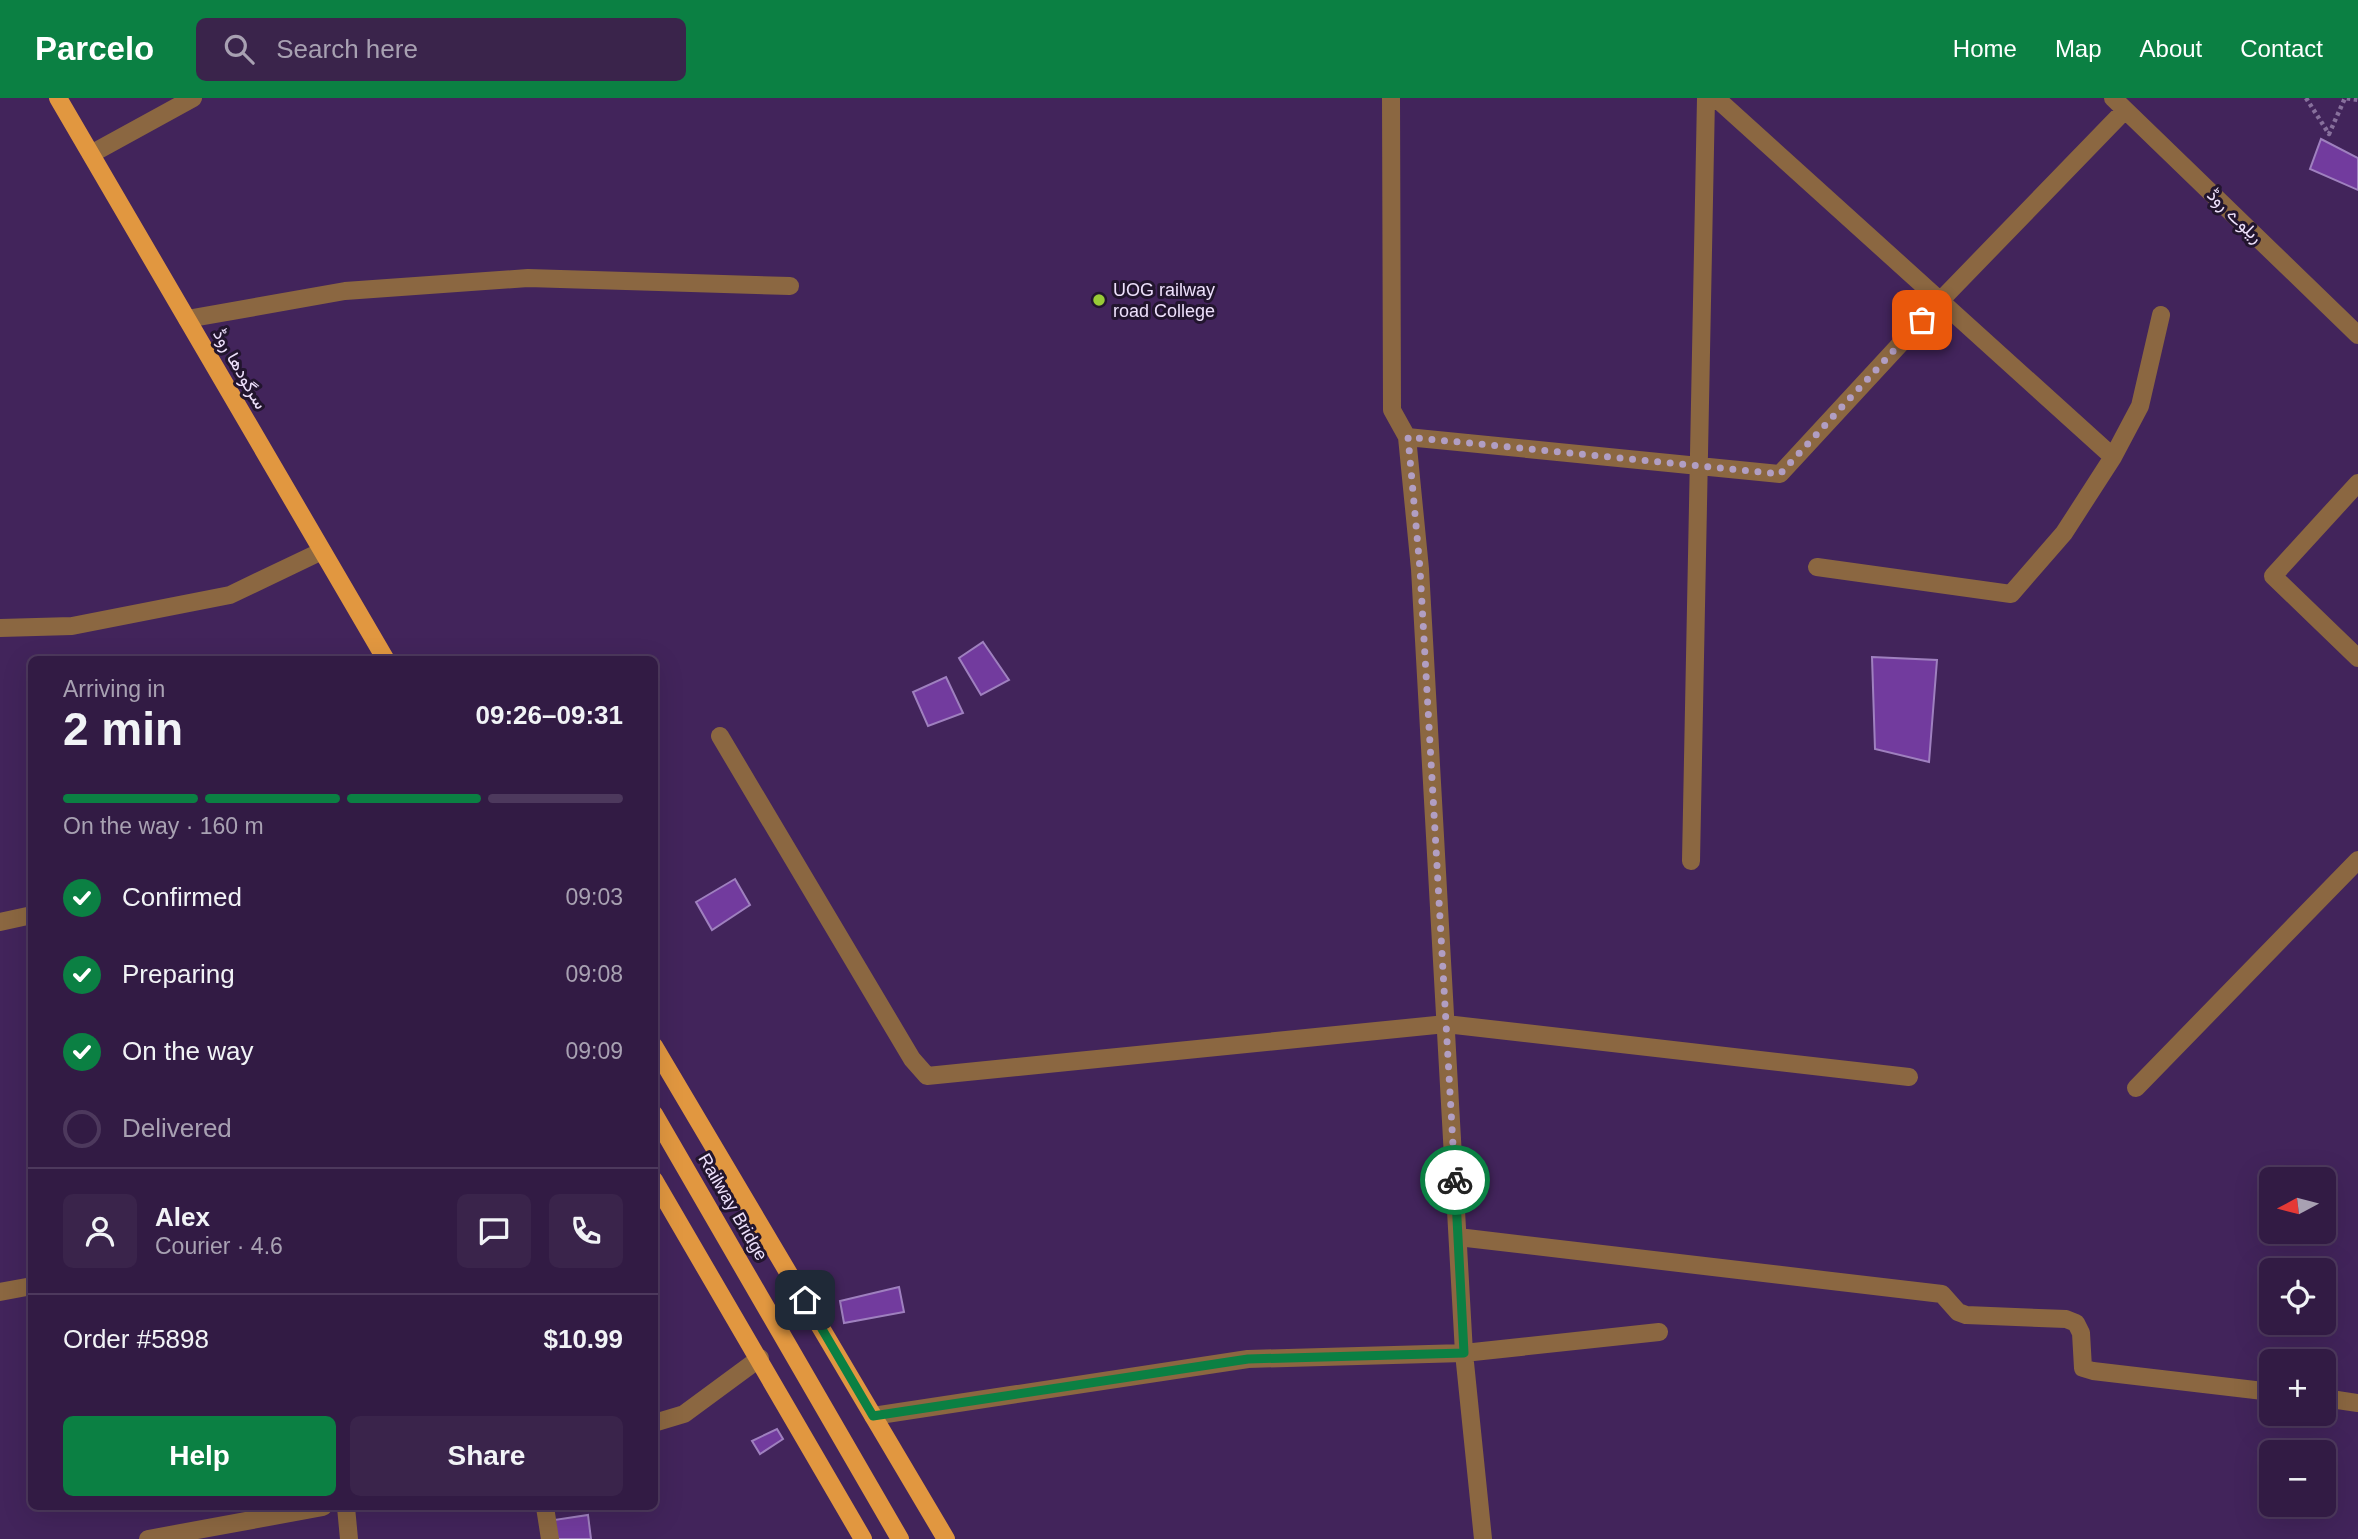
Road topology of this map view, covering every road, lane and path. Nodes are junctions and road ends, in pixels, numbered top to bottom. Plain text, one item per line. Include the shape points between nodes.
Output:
1 (58, 98) edge
2 (193, 98) edge
3 (1391, 98) edge
4 (1706, 98) edge
5 (1716, 98) edge
6 (2306, 98) edge
7 (2358, 100) edge
8 (2119, 104) edge
9 (91, 155) junction
10 (790, 286) dead end
11 (1940, 301) junction
12 (2161, 315) dead end
13 (187, 319) junction
14 (2358, 335) edge
15 (1408, 437) junction
16 (2113, 457) junction
17 (1699, 466) junction
18 (2358, 483) edge
19 (322, 551) junction
20 (1817, 567) dead end
21 (0, 628) edge
22 (384, 656) edge
23 (2358, 657) edge
24 (720, 736) dead end
25 (2358, 860) edge
26 (1691, 861) dead end
27 (28, 916) edge
28 (0, 922) edge
29 (1446, 1024) junction
30 (658, 1053) edge
31 (1909, 1077) dead end
32 (2136, 1088) dead end
33 (658, 1121) edge
34 (658, 1187) edge
35 (1458, 1237) junction
36 (28, 1287) edge
37 (0, 1292) edge
38 (1659, 1332) dead end
39 (1464, 1353) junction
40 (760, 1358) junction
41 (2259, 1390) edge
42 (2336, 1399) edge
43 (2358, 1402) edge
44 (873, 1416) junction
45 (658, 1422) edge
46 (307, 1510) edge
47 (346, 1510) edge
48 (545, 1510) edge
49 (148, 1539) edge
50 (349, 1539) edge
51 (550, 1539) edge
52 (863, 1539) edge
53 (900, 1539) edge
54 (946, 1539) edge
55 (1483, 1539) edge

1 - 9 main road, سرگودھا روڈ
2 - 9 street
3 - 15 street via 1392,410
4 - 17 street
5 - 11 street
6 - 7 path via 2329,134 2345,98
8 - 11 street
8 - 14 street, ریلوے روڈ
9 - 13 main road, سرگودھا روڈ
10 - 13 street via 528,278 345,291
11 - 16 street
11 - 17 street via 1780,474
12 - 16 street via 2140,406
13 - 19 main road, سرگودھا روڈ
15 - 17 street
15 - 29 street
16 - 20 street via 2064,533 2011,594
17 - 26 street
18 - 23 street via 2273,576
19 - 21 street via 230,595 72,626
19 - 22 main road, سرگودھا روڈ
24 - 29 street via 912,1059 927,1076
25 - 32 street
27 - 28 street
29 - 31 street
29 - 35 street
30 - 44 main road
33 - 53 main road, Railway Bridge
34 - 40 main road
35 - 39 street
35 - 41 street via 1942,1294 1966,1315 2076,1322 2081,1333 2082,1368
36 - 37 street
38 - 39 street
39 - 44 street via 1248,1359
39 - 55 street
40 - 45 street via 684,1414
40 - 52 main road
42 - 43 street
44 - 54 main road
46 - 49 street
47 - 50 street
48 - 51 street

